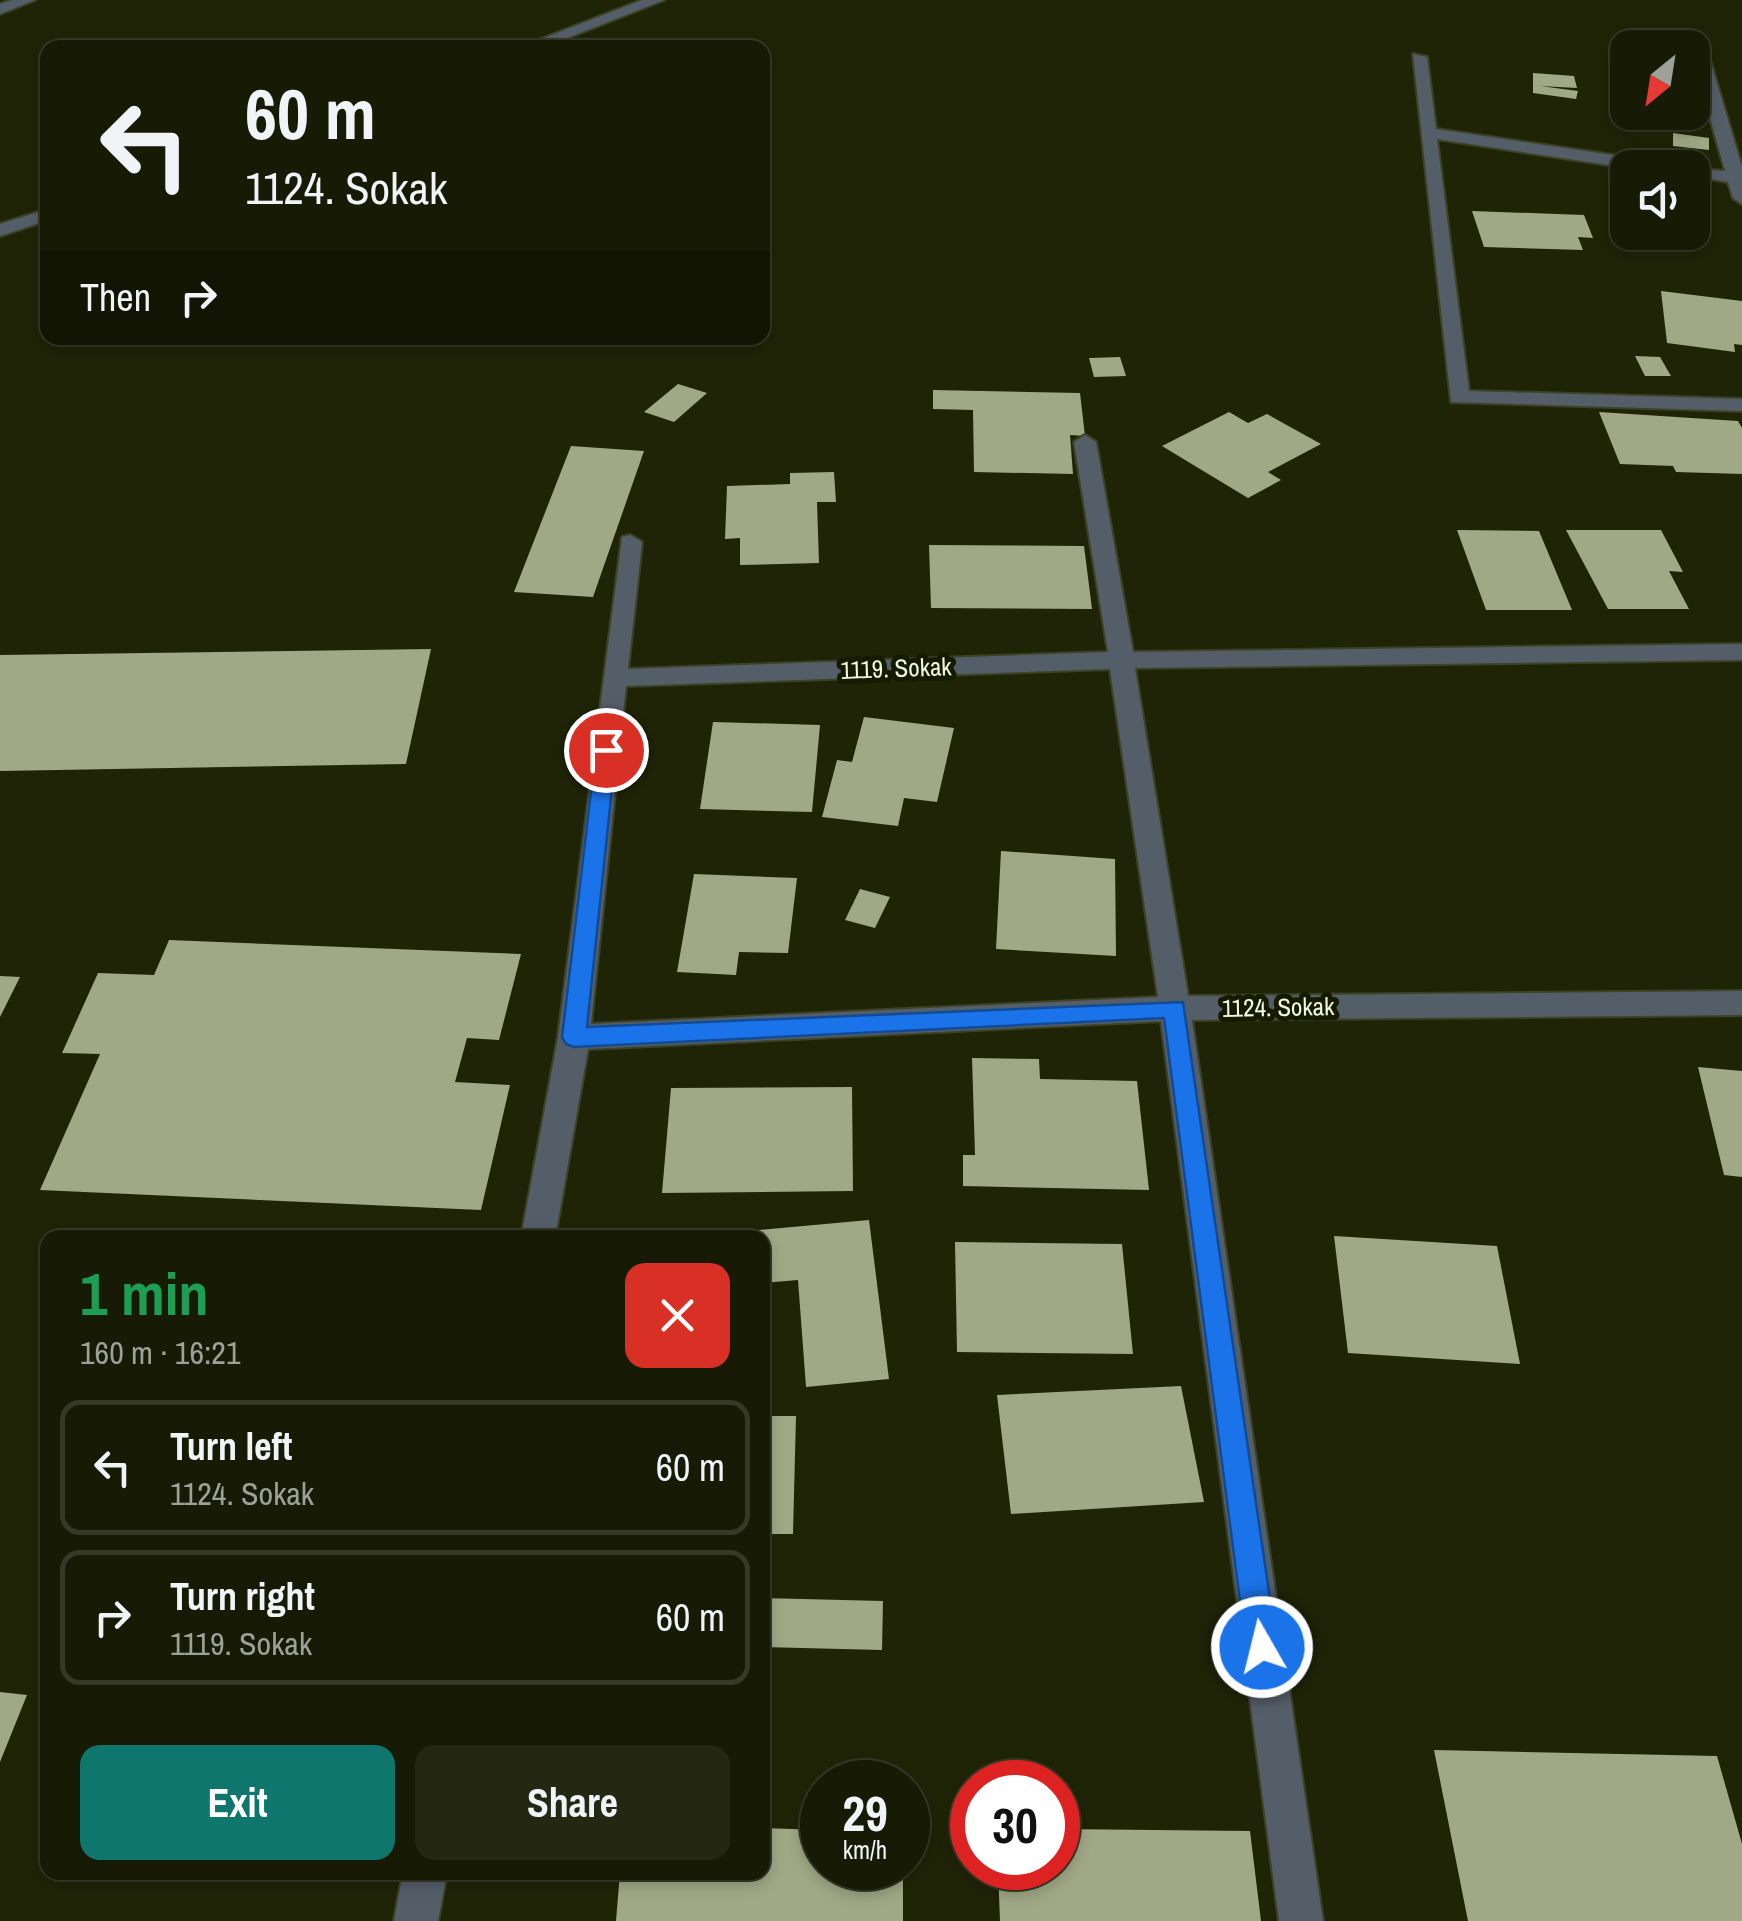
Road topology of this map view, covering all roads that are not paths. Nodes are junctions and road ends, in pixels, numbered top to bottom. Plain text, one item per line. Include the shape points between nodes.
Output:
1 (27, 0) edge
2 (656, 0) edge
3 (0, 10) edge
4 (548, 40) edge
5 (1420, 57) dead end
6 (1710, 72) edge
7 (1429, 132) junction
8 (1610, 159) edge
9 (1710, 174) edge
10 (1736, 178) junction
11 (1742, 198) edge
12 (40, 217) edge
13 (0, 230) edge
14 (1742, 405) edge
15 (1085, 442) dead end
16 (630, 542) dead end
17 (1742, 652) edge
18 (1123, 660) junction
19 (614, 678) junction
20 (1742, 1002) edge
21 (1175, 1008) junction
22 (574, 1037) junction
23 (539, 1230) edge
24 (424, 1880) edge
25 (416, 1921) edge
26 (1300, 1921) edge

1 - 3 street
2 - 4 street
5 - 7 street
6 - 10 street
7 - 8 street
7 - 14 street via 1459,397
9 - 10 street
10 - 11 street
12 - 13 street
15 - 18 street
16 - 19 street
17 - 18 street, 1119. Sokak
18 - 19 street, 1119. Sokak
18 - 21 street
19 - 22 street
20 - 21 street, 1124. Sokak
21 - 22 street, 1124. Sokak
21 - 26 street
22 - 23 street
24 - 25 street

